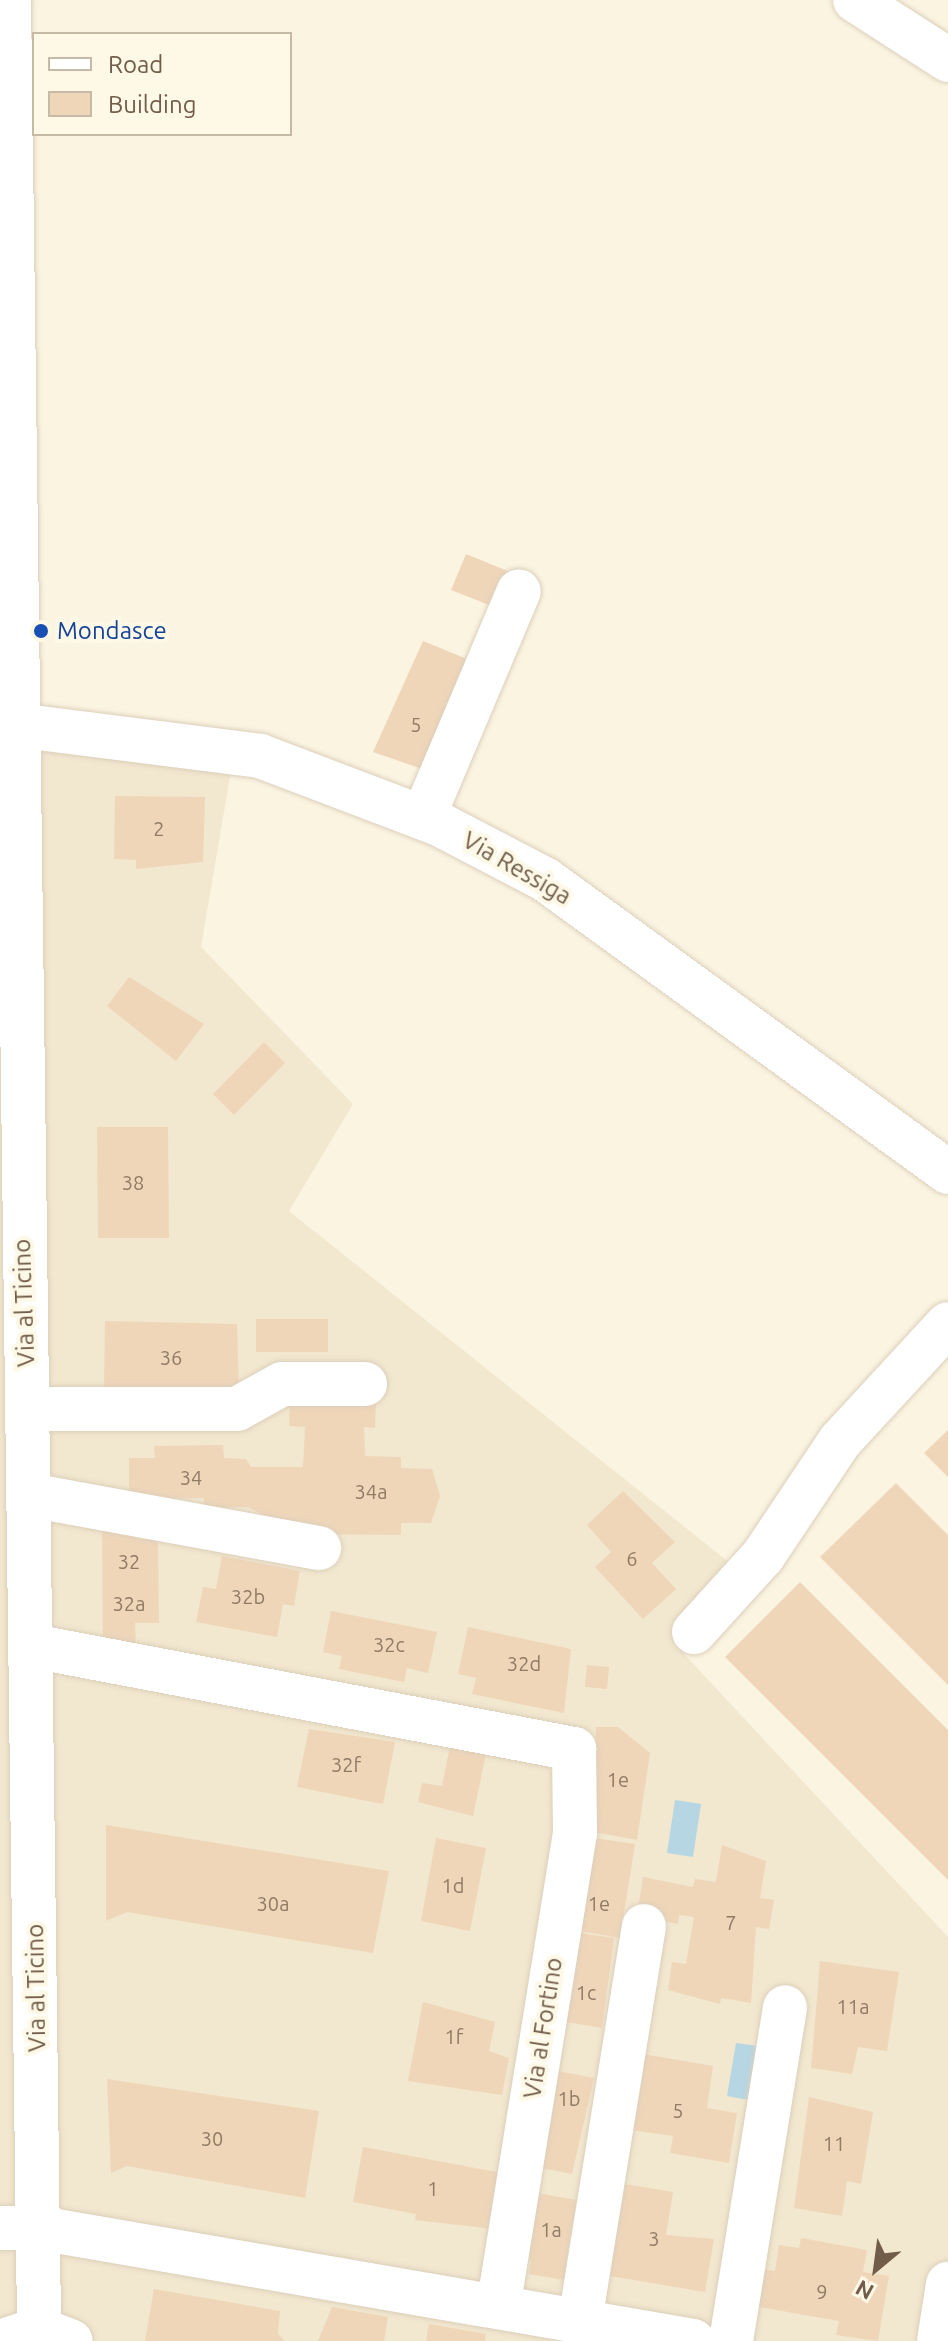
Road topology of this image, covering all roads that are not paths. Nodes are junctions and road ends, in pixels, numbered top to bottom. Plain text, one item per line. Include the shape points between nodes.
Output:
1 (9, 0) edge
2 (855, 0) edge
3 (948, 60) edge
4 (519, 591) dead end
5 (8, 724) edge
6 (423, 818) junction
7 (948, 1172) edge
8 (10, 1189) edge
9 (948, 1324) edge
10 (365, 1384) dead end
11 (28, 1409) junction
12 (30, 1495) junction
13 (319, 1548) dead end
14 (15, 1555) edge
15 (694, 1632) dead end
16 (32, 1646) junction
17 (644, 1926) dead end
18 (785, 2007) dead end
19 (20, 2228) edge
20 (948, 2284) edge
21 (498, 2307) junction
22 (580, 2321) junction
23 (38, 2337) edge
24 (693, 2341) edge
25 (731, 2341) edge
26 (939, 2341) edge

1 - 5 street, Via al Ticino
2 - 3 street
4 - 6 street
5 - 6 street, Via Ressiga via 260,756
5 - 8 street, Via al Ticino
6 - 7 street, Via Ressiga via 546,880
8 - 11 street, Via al Ticino
9 - 15 street via 840,1441 758,1563
10 - 11 street via 282,1384 237,1409
11 - 12 street, Via al Ticino
12 - 13 street
12 - 14 street, Via al Ticino
14 - 16 street, Via al Ticino
16 - 19 street, Via al Ticino
16 - 21 street, Via al Fortino via 574,1749 575,1833
17 - 22 street
18 - 25 street
19 - 21 street
19 - 23 street, Via al Ticino
20 - 26 street
21 - 22 street
22 - 24 street

